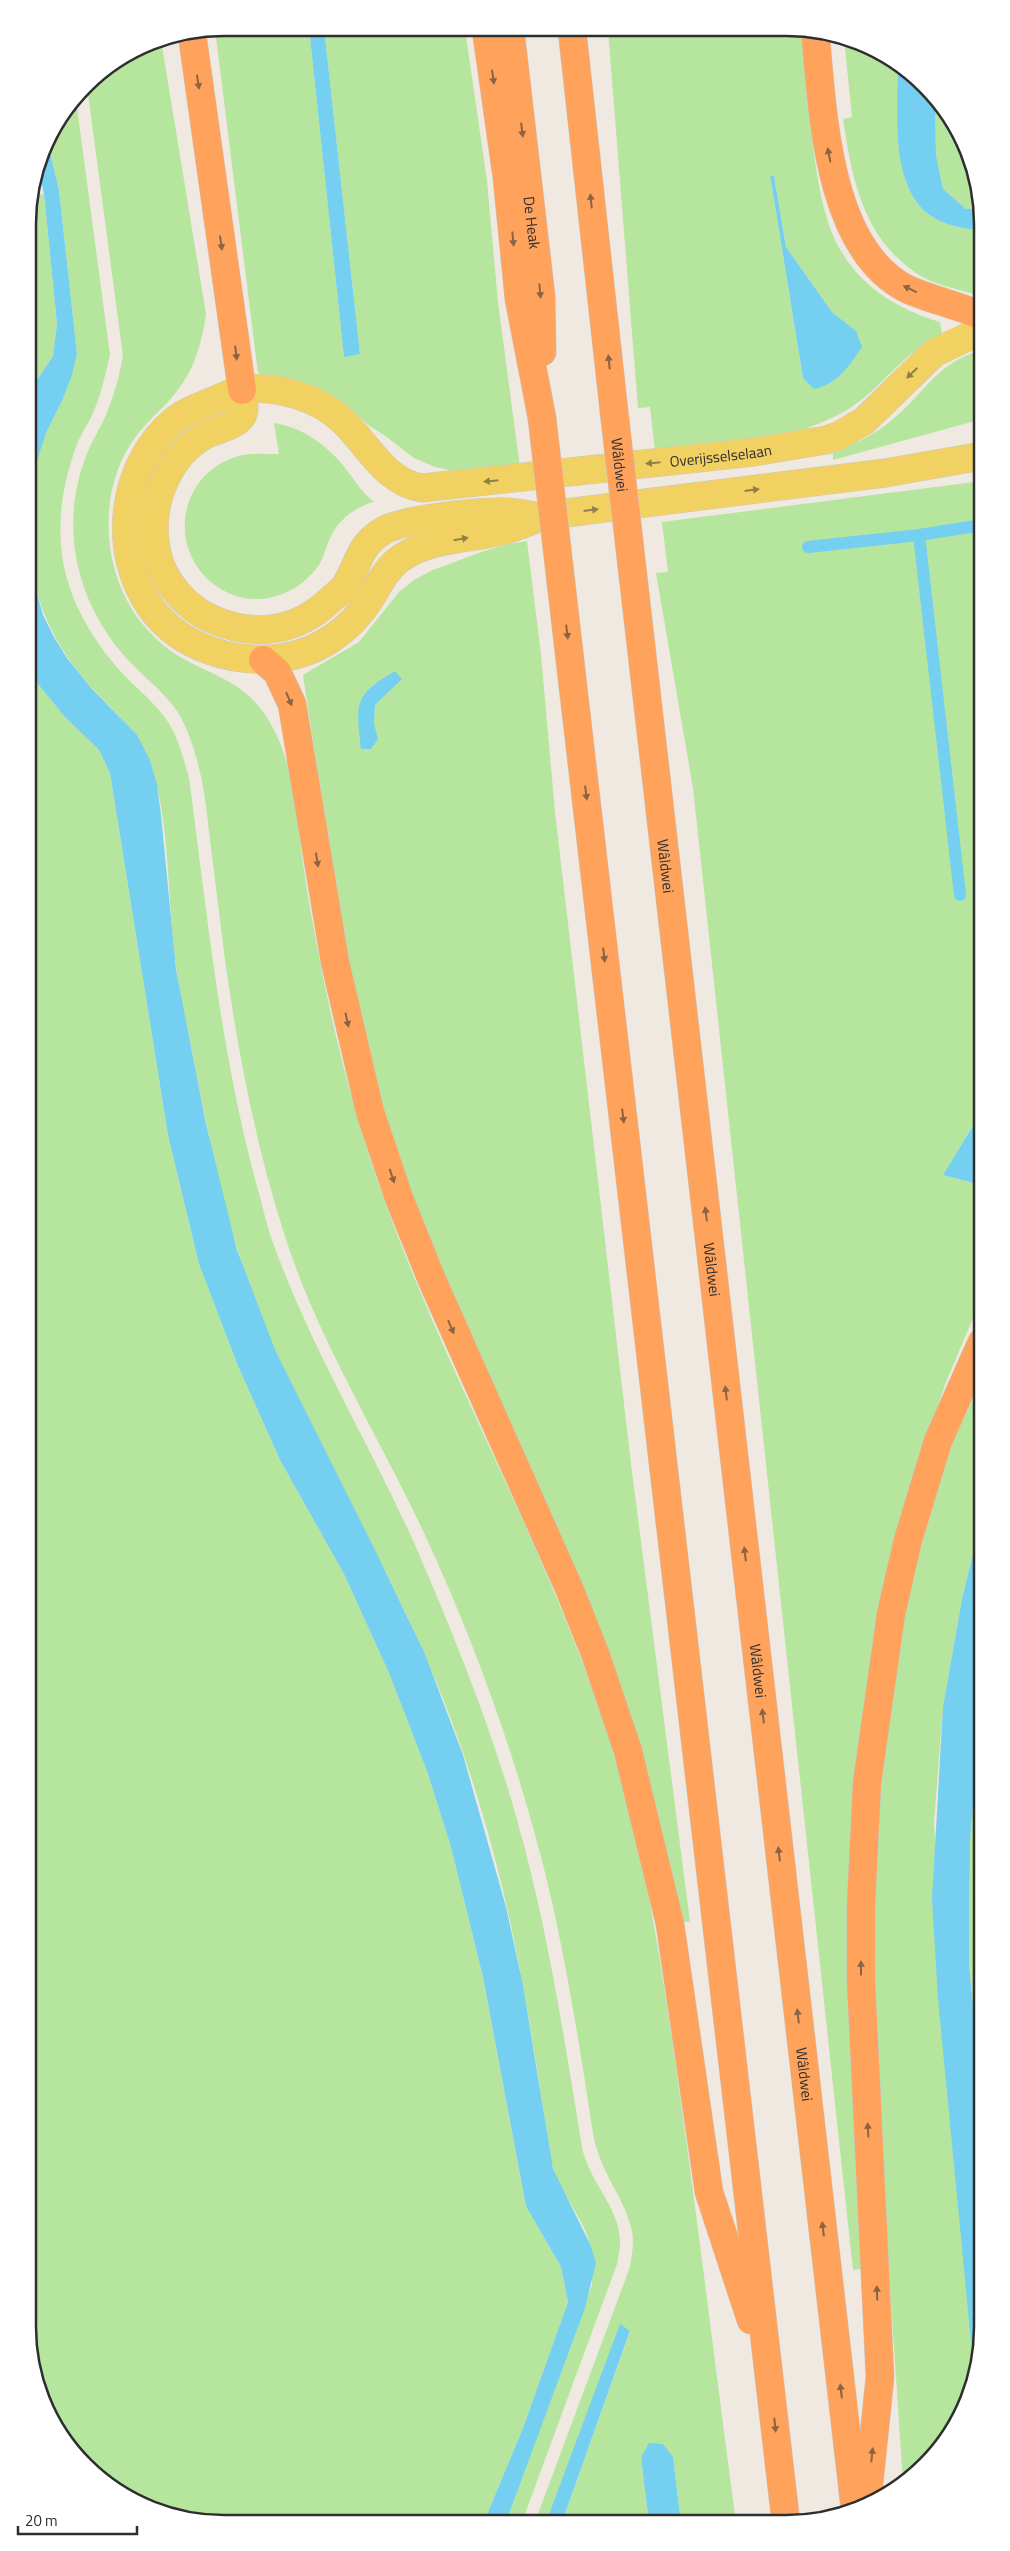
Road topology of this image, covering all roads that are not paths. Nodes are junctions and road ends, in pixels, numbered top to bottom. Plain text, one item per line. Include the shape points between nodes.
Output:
1 (487, 36) edge
2 (511, 36) edge
3 (573, 36) edge
4 (193, 39) edge
5 (816, 39) edge
6 (974, 313) edge
7 (974, 334) edge
8 (242, 390) junction
9 (542, 418) junction
10 (974, 457) edge
11 (542, 516) junction
12 (262, 660) junction
13 (974, 1360) edge
14 (769, 2376) junction
15 (868, 2496) edge
16 (854, 2502) edge
17 (785, 2515) edge

1 -> 9 highway via 507,178 519,299
2 -> 9 highway, De Heak via 541,296
16 -> 3 highway, Wâldwei, bridge
4 -> 8 highway
6 -> 5 highway via 907,288 887,274 856,238 828,155
7 -> 8 main road, Overijsselselaan via 934,353 864,421 826,440 754,452 422,488 411,486 391,474 342,420 325,408 289,393
8 - 11 main road via 242,416 190,445 166,475 157,501 154,529 157,554 166,576 195,610 216,621 254,630 291,626 320,610 343,589 368,542 401,523 499,512
8 - 12 main road via 176,419 147,450 130,494 127,534 133,570 141,590 164,623 210,651 230,657
9 -> 14 highway, bridge
11 -> 10 main road via 885,473
12 -> 11 main road via 301,654 347,628 389,569 414,551 432,544 500,532
12 -> 14 highway via 277,672 292,704 334,962 370,1112 399,1198 432,1280 570,1588 628,1751 670,1924 709,2192
15 -> 13 highway via 880,2377 861,1980 867,1783 891,1614 908,1540 938,1441
14 -> 17 highway

